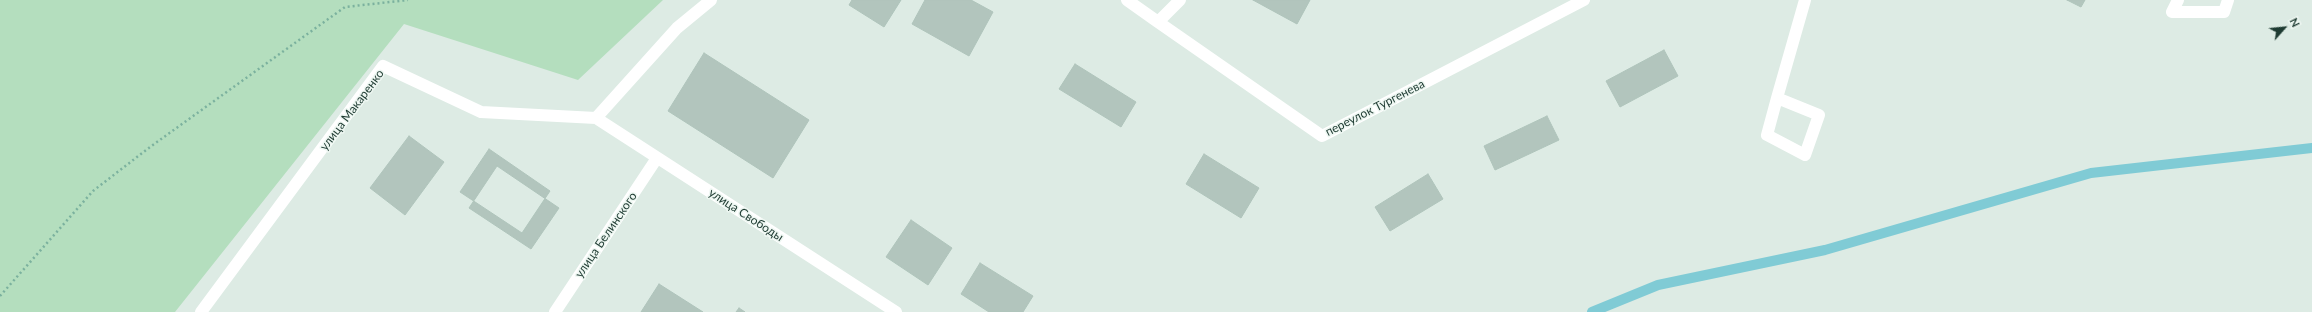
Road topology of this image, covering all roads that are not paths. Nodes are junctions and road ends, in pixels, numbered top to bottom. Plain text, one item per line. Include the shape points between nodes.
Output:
1 (711, 0) edge
2 (1127, 0) edge
3 (1180, 0) edge
4 (1584, 0) edge
5 (1805, 0) edge
6 (2178, 0) edge
7 (2228, 0) edge
8 (1158, 22) junction
9 (1777, 98) junction
10 (596, 118) junction
11 (657, 158) junction
12 (201, 312) edge
13 (555, 312) edge
14 (896, 312) edge

1 - 10 street via 677,28
2 - 8 street, переулок Тургенева
3 - 8 street
4 - 8 street, переулок Тургенева via 1322,136
5 - 9 street
6 - 7 street via 2172,12 2224,12
9 - 9 street via 1767,134 1805,155 1819,115
10 - 11 street, улица Свободы
10 - 12 street, улица Макаренко via 481,112 383,66
11 - 13 street, улица Белинского
11 - 14 street, улица Свободы

